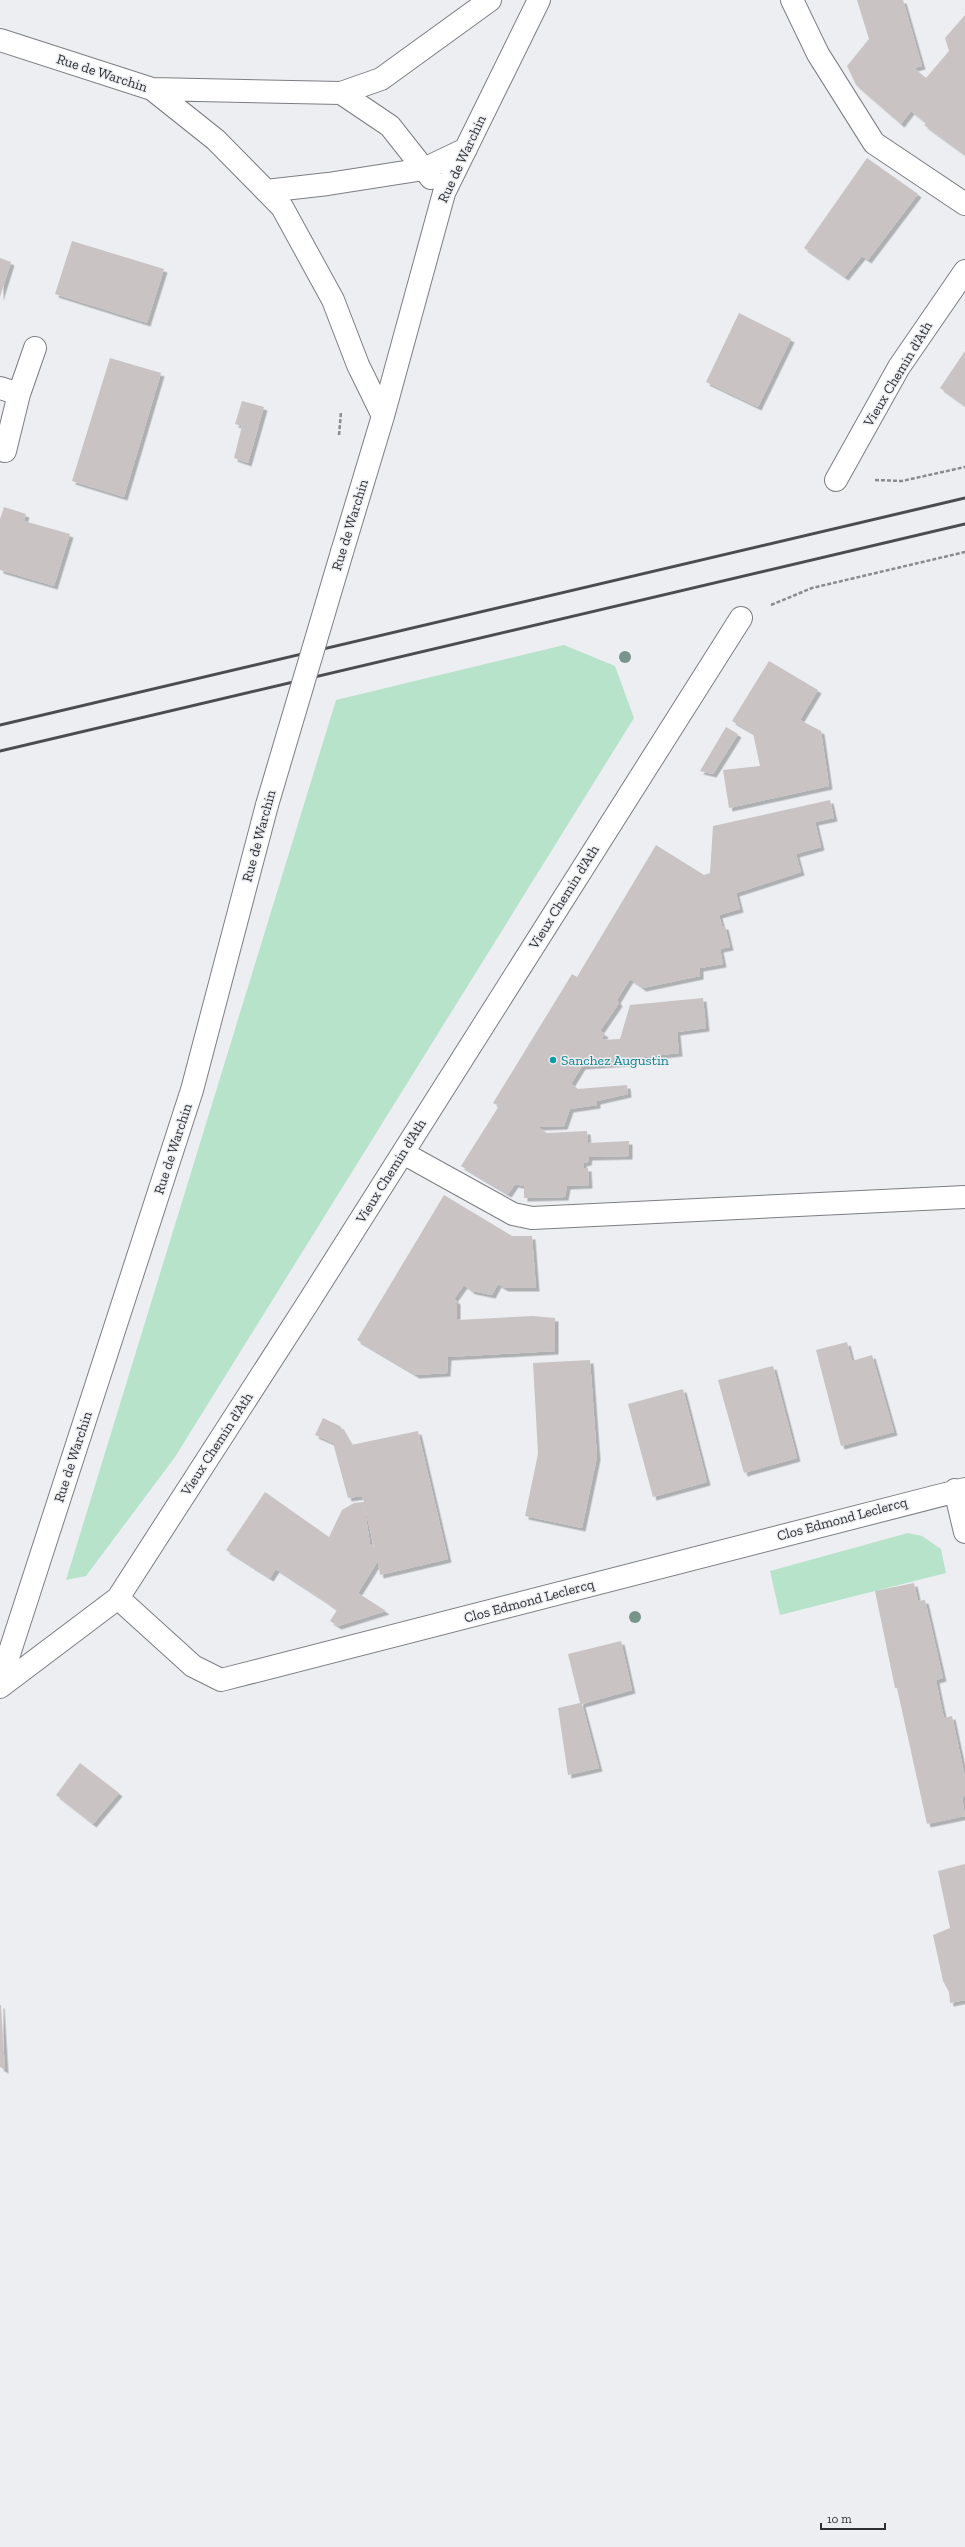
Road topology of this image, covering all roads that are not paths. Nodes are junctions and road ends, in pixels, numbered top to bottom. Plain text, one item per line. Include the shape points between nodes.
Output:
1 (490, 0) edge
2 (539, 0) edge
3 (792, 0) edge
4 (0, 40) edge
5 (152, 89) junction
6 (341, 93) junction
7 (466, 149) junction
8 (424, 169) junction
9 (266, 191) junction
10 (444, 193) junction
11 (965, 204) edge
12 (965, 271) edge
13 (35, 348) dead end
14 (10, 391) edge
15 (383, 416) junction
16 (5, 451) dead end
17 (836, 480) road end
18 (741, 618) road end
19 (403, 1153) junction
20 (965, 1198) edge
21 (960, 1489) edge
22 (965, 1532) edge
23 (118, 1598) junction
24 (0, 1682) edge
25 (0, 1687) edge

1 - 6 street, Rue de Warchin via 381,78
2 - 7 street, Rue de Warchin
3 - 11 street via 818,54 874,143
4 - 5 street, Rue de Warchin
5 - 6 street, Rue de Warchin
5 - 9 street via 216,140
6 - 8 street via 390,126
7 - 8 street
7 - 10 street, Rue de Warchin
8 - 9 street
8 - 10 street
9 - 15 street via 282,207 332,300
10 - 15 street, Rue de Warchin
12 - 17 street, Vieux Chemin d'Ath via 899,367
13 - 14 street
14 - 16 street
15 - 24 street, Rue de Warchin, bridge via 267,805 192,1090
18 - 19 street, Vieux Chemin d'Ath
19 - 20 street via 513,1214 532,1218
19 - 23 street, Vieux Chemin d'Ath
21 - 22 street
21 - 23 street, Clos Edmond Leclercq via 221,1680 193,1666
23 - 25 street, Vieux Chemin d'Ath

